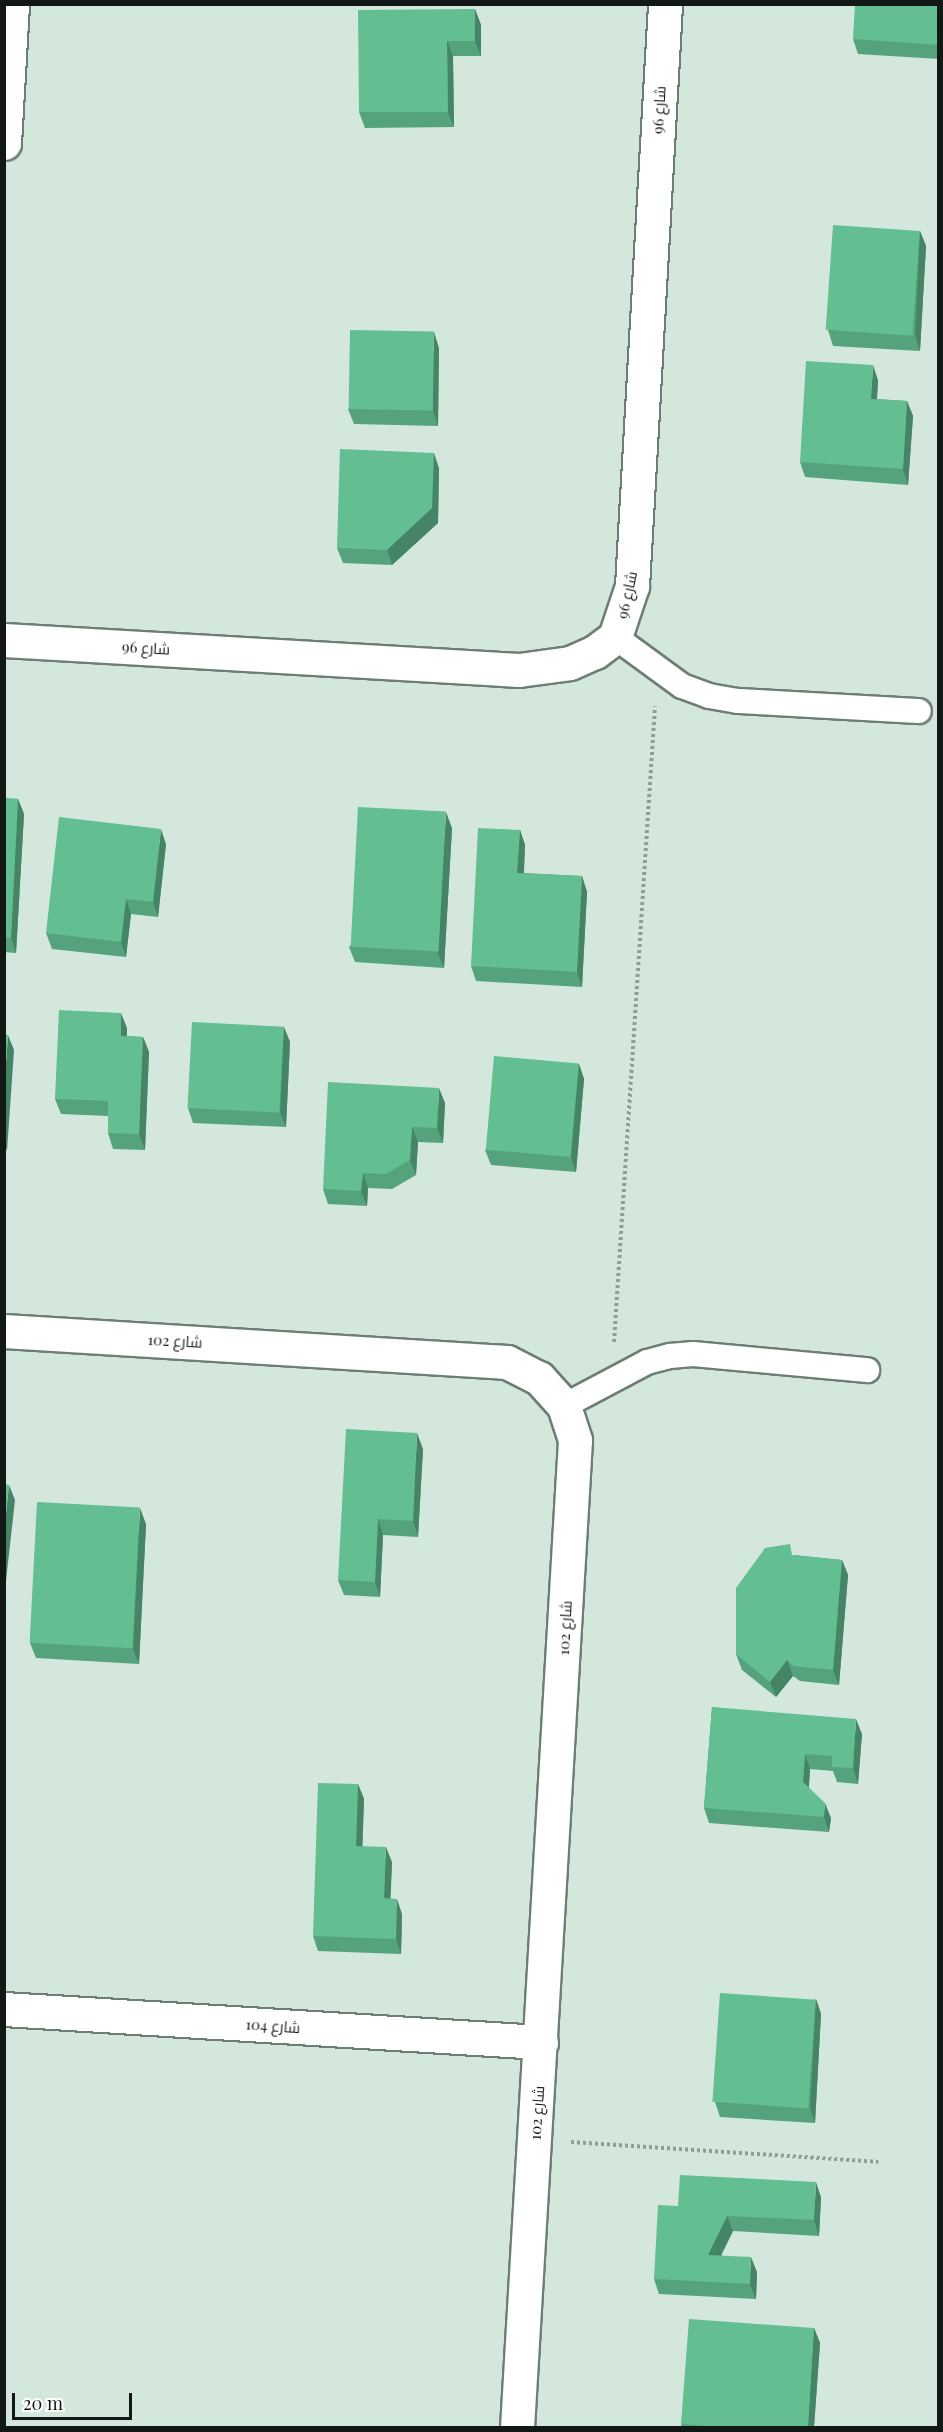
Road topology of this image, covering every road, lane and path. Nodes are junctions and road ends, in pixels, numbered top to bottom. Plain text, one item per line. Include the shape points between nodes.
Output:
1 (12, 4) edge
2 (665, 4) edge
3 (4, 143) edge
4 (615, 636) junction
5 (4, 639) edge
6 (657, 669) junction
7 (919, 711) dead end
8 (4, 1331) edge
9 (867, 1370) dead end
10 (612, 1379) junction
11 (564, 1406) junction
12 (4, 2009) edge
13 (541, 2042) junction
14 (535, 2140) junction
15 (878, 2162) dead end
16 (517, 2427) edge

1 - 3 street
2 - 4 street, شارع 96 via 632,577
4 - 5 street, شارع 96 via 595,652 570,663 519,670
4 - 6 lane
6 - 7 lane via 681,686 738,701
6 - 10 path
8 - 11 street, شارع 102 via 507,1362 539,1378
9 - 10 lane via 693,1354 647,1362
10 - 11 lane
11 - 13 street, شارع 102 via 575,1440
12 - 13 street, شارع 104
13 - 14 street, شارع 102
14 - 15 path
14 - 16 street, شارع 102

